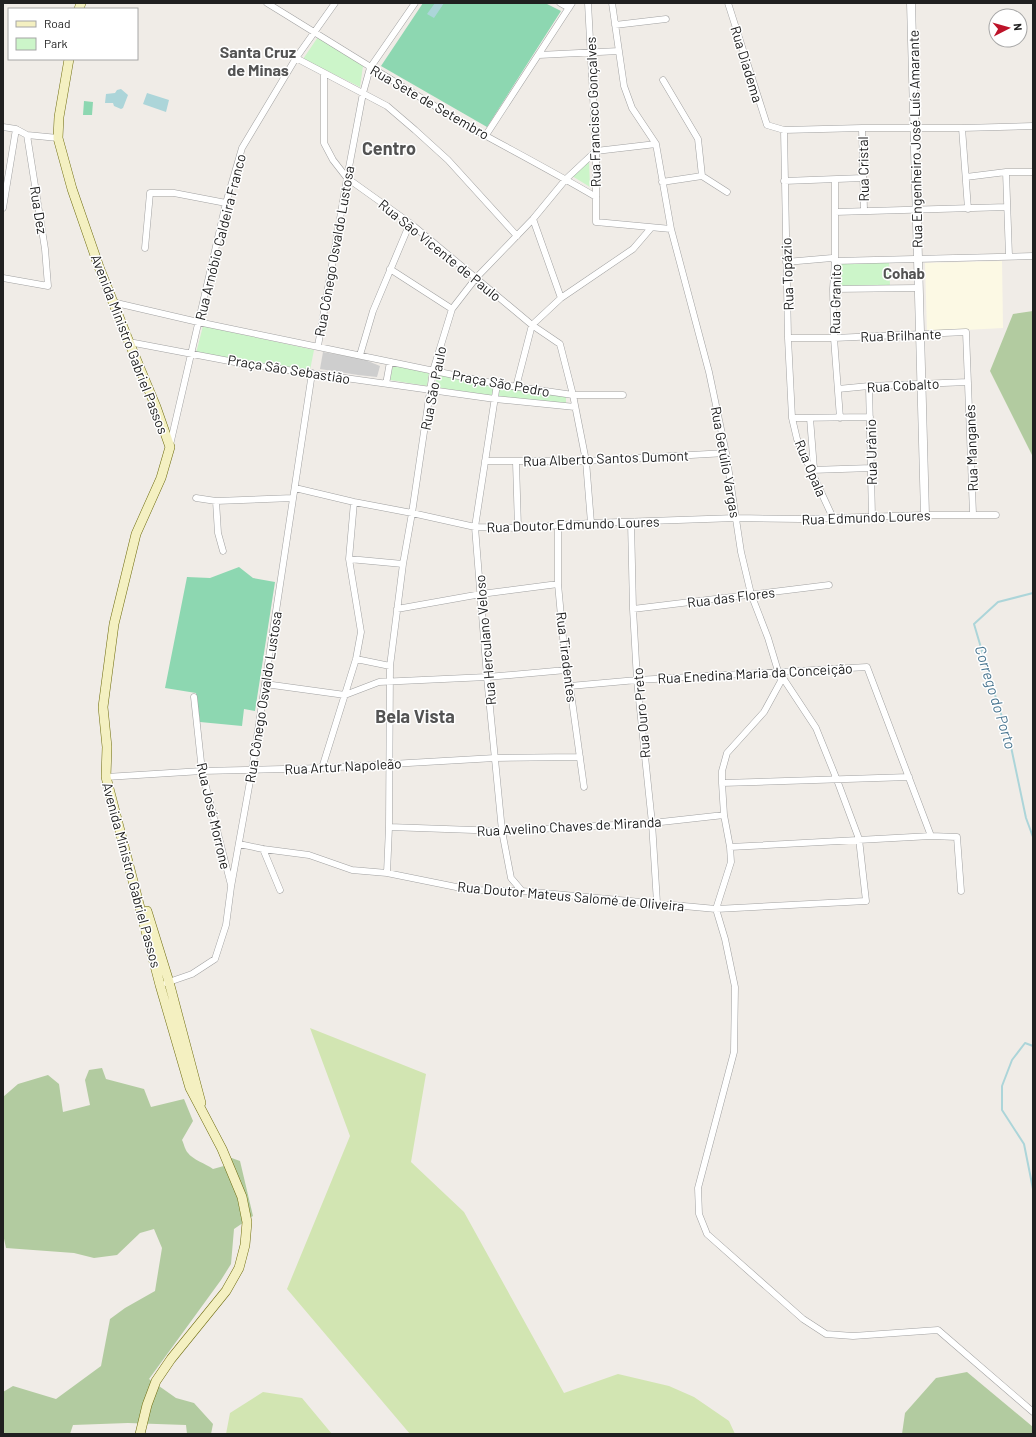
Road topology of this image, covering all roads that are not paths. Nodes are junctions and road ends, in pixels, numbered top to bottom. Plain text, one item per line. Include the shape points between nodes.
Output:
1 (267, 3) edge
2 (335, 3) edge
3 (560, 3) edge
4 (588, 3) edge
5 (612, 3) edge
6 (728, 3) edge
7 (911, 3) edge
8 (411, 4) edge
9 (570, 5) edge
10 (666, 19) dead end
11 (615, 25) junction
12 (315, 32) junction
13 (619, 51) junction
14 (590, 53) junction
15 (539, 55) junction
16 (296, 58) junction
17 (68, 60) edge
18 (370, 68) junction
19 (324, 73) junction
20 (663, 80) dead end
21 (363, 93) junction
22 (3, 126) edge
23 (1033, 126) edge
24 (862, 128) junction
25 (915, 128) junction
26 (962, 128) junction
27 (16, 129) junction
28 (784, 130) junction
29 (27, 135) junction
30 (486, 135) junction
31 (58, 138) junction
32 (656, 144) junction
33 (596, 151) junction
34 (1006, 172) junction
35 (1033, 172) edge
36 (702, 176) junction
37 (966, 177) junction
38 (347, 178) junction
39 (863, 178) junction
40 (566, 179) junction
41 (835, 180) junction
42 (784, 181) junction
43 (662, 182) junction
44 (727, 192) dead end
45 (596, 197) junction
46 (226, 203) junction
47 (1007, 207) junction
48 (3, 208) edge
49 (917, 209) junction
50 (968, 209) junction
51 (864, 211) junction
52 (835, 212) junction
53 (533, 219) junction
54 (410, 223) junction
55 (651, 228) junction
56 (671, 230) junction
57 (517, 236) junction
58 (145, 248) dead end
59 (1009, 256) junction
60 (1033, 256) edge
61 (918, 259) junction
62 (836, 261) junction
63 (786, 262) junction
64 (390, 269) junction
65 (3, 278) edge
66 (476, 278) junction
67 (918, 288) junction
68 (833, 289) junction
69 (561, 298) junction
70 (112, 302) junction
71 (452, 309) junction
72 (198, 322) junction
73 (532, 325) junction
74 (966, 332) joint
75 (919, 334) junction
76 (788, 338) junction
77 (834, 338) junction
78 (129, 342) junction
79 (318, 346) junction
80 (192, 354) junction
81 (360, 355) junction
82 (390, 362) junction
83 (433, 371) junction
84 (312, 373) junction
85 (968, 382) junction
86 (386, 384) junction
87 (498, 384) junction
88 (922, 384) junction
89 (869, 386) junction
90 (516, 387) junction
91 (430, 389) junction
92 (838, 389) junction
93 (573, 395) junction
94 (623, 395) dead end
95 (495, 399) junction
96 (575, 408) junction
97 (870, 417) junction
98 (792, 418) junction
99 (810, 418) junction
100 (840, 418) junction
101 (170, 447) junction
102 (726, 453) junction
103 (485, 461) junction
104 (586, 461) junction
105 (516, 462) junction
106 (872, 468) junction
107 (812, 470) junction
108 (295, 488) junction
109 (196, 498) dead end
110 (293, 498) junction
111 (216, 501) junction
112 (354, 502) junction
113 (412, 513) junction
114 (973, 514) junction
115 (925, 515) junction
116 (996, 515) dead end
117 (872, 517) junction
118 (736, 518) junction
119 (833, 518) junction
120 (631, 522) junction
121 (591, 523) junction
122 (558, 526) junction
123 (475, 527) junction
124 (518, 528) junction
125 (223, 551) dead end
126 (349, 559) junction
127 (403, 564) junction
128 (558, 584) junction
129 (829, 585) dead end
130 (481, 594) junction
131 (751, 594) junction
132 (397, 608) junction
133 (633, 609) junction
134 (356, 659) junction
135 (390, 666) junction
136 (566, 670) junction
137 (778, 672) junction
138 (487, 677) junction
139 (389, 680) junction
140 (637, 680) junction
141 (265, 684) junction
142 (570, 686) junction
143 (345, 695) junction
144 (194, 697) dead end
145 (580, 757) junction
146 (495, 758) junction
147 (389, 763) junction
148 (322, 768) junction
149 (252, 770) junction
150 (202, 771) junction
151 (109, 776) junction
152 (909, 776) junction
153 (837, 780) junction
154 (722, 783) junction
155 (584, 787) dead end
156 (724, 815) junction
157 (652, 823) junction
158 (389, 826) junction
159 (502, 831) junction
160 (931, 836) junction
161 (858, 839) junction
162 (239, 844) junction
163 (730, 847) junction
164 (263, 849) junction
165 (387, 873) junction
166 (231, 887) junction
167 (280, 890) dead end
168 (522, 891) junction
169 (961, 891) dead end
170 (657, 903) junction
171 (716, 909) junction
172 (165, 984) junction
173 (1033, 1412) edge
174 (140, 1434) edge

1 - 12 street, Rua Sete de Setembro
2 - 12 street, Rua Arnóbio Caldeira Franco
3 - 9 street
4 - 14 street, Rua Francisco Gonçalves
5 - 11 street, Rua Getúlio Vargas
6 - 28 street, Rua Diadema via 767,125
7 - 25 street, Rua Engenheiro José Luís Amarante
8 - 18 street, Rua Cônego Osvaldo Lustosa
9 - 15 street
10 - 11 street
11 - 13 street, Rua Getúlio Vargas
12 - 16 street, Rua Arnóbio Caldeira Franco
12 - 18 street, Rua Sete de Setembro
13 - 14 street
13 - 32 street, Rua Getúlio Vargas via 624,86 632,108
14 - 15 street
14 - 33 street, Rua Francisco Gonçalves
15 - 30 street
16 - 19 street
16 - 46 street, Rua Arnóbio Caldeira Franco via 242,148
17 - 31 main road, Avenida Ministro Gabriel Passos
18 - 21 street, Rua Cônego Osvaldo Lustosa
18 - 30 street, Rua Sete de Setembro
19 - 21 street
19 - 38 street, Rua São Vicente de Paulo via 324,143
20 - 36 street via 698,139
21 - 38 street, Rua Cônego Osvaldo Lustosa
21 - 57 street via 387,106 448,160
22 - 27 street
23 - 26 street
24 - 25 street
24 - 28 street
24 - 39 street, Rua Cristal
25 - 26 street
25 - 49 street, Rua Engenheiro José Luís Amarante
26 - 37 street
27 - 29 street
27 - 48 street
28 - 42 street, Rua Topázio
29 - 31 street
29 - 65 street, Rua Dez via 45,249 48,286
30 - 40 street, Rua Sete de Setembro
31 - 70 main road, Avenida Ministro Gabriel Passos via 72,189
32 - 33 street
32 - 43 street, Rua Getúlio Vargas
33 - 40 street, Rua São Paulo
33 - 45 street, Rua Francisco Gonçalves
34 - 35 street
34 - 37 street
34 - 47 street
36 - 43 street
36 - 44 street
37 - 50 street
38 - 54 street, Rua São Vicente de Paulo
38 - 79 street, Rua Cônego Osvaldo Lustosa
39 - 41 street
39 - 51 street, Rua Cristal
40 - 45 street, Rua Sete de Setembro
40 - 53 street, Rua São Paulo
41 - 42 street
41 - 52 street, Rua Granito
42 - 63 street, Rua Topázio
43 - 56 street, Rua Getúlio Vargas
45 - 55 street, Rua Francisco Gonçalves via 596,222
46 - 58 street via 174,193 150,193
46 - 72 street, Rua Arnóbio Caldeira Franco
47 - 50 street
47 - 59 street
49 - 50 street
49 - 51 street
49 - 61 street, Rua Engenheiro José Luís Amarante
51 - 52 street
52 - 62 street, Rua Granito
53 - 57 street, Rua São Paulo
53 - 69 street
54 - 64 street
54 - 66 street, Rua São Vicente de Paulo
55 - 56 street
55 - 69 street via 633,249
56 - 102 street, Rua Getúlio Vargas via 709,372
57 - 66 street, Rua São Paulo
59 - 60 street
59 - 61 street
61 - 62 street
61 - 67 street, Rua Engenheiro José Luís Amarante
62 - 63 street via 832,258
62 - 68 street, Rua Granito
63 - 76 street, Rua Topázio
64 - 71 street
64 - 81 street via 373,311
66 - 71 street, Rua São Paulo
66 - 73 street, Rua São Vicente de Paulo
67 - 68 street
67 - 75 street, Rua Engenheiro José Luís Amarante
68 - 77 street, Rua Granito
69 - 73 street
70 - 72 street, Praça São Sebastião
70 - 78 main road, Avenida Ministro Gabriel Passos
71 - 83 street, Rua São Paulo
72 - 79 street, Praça São Sebastião
72 - 80 street, Rua Arnóbio Caldeira Franco
73 - 90 street
73 - 93 street, Rua São Vicente de Paulo via 560,344
74 - 75 street, Rua Brilhante
74 - 85 street, Rua Manganês
75 - 77 street, Rua Brilhante
75 - 88 street, Rua Engenheiro José Luís Amarante
76 - 77 street, Rua Brilhante
76 - 98 street, Rua Topázio
77 - 92 street, Rua Granito
78 - 80 street, Praça São Sebastião
78 - 101 main road, Avenida Ministro Gabriel Passos
79 - 81 street, Praça São Sebastião
80 - 84 street, Praça São Sebastião
80 - 101 street, Rua Arnóbio Caldeira Franco
81 - 82 street, Praça São Pedro
82 - 83 street, Praça São Pedro
82 - 86 street
83 - 87 street, Praça São Pedro
83 - 91 street, Rua São Paulo
84 - 86 street, Praça São Sebastião
84 - 108 street, Rua Cônego Osvaldo Lustosa
85 - 88 street, Rua Cobalto
85 - 114 street, Rua Manganês
86 - 91 street, Praça São Sebastião
87 - 90 street, Praça São Pedro
87 - 95 street, Rua Herculano Veloso
88 - 89 street, Rua Cobalto
88 - 115 street, Rua Engenheiro José Luís Amarante
89 - 92 street, Rua Cobalto
89 - 97 street, Rua Urânio
90 - 93 street, Praça São Pedro
91 - 95 street, Praça São Sebastião
91 - 113 street, Rua São Paulo
92 - 100 street, Rua Granito
93 - 94 street, Praça São Pedro
93 - 96 street, Rua São Vicente de Paulo
95 - 96 street, Praça São Sebastião
95 - 103 street, Rua Herculano Veloso
96 - 104 street, Rua São Vicente de Paulo
97 - 100 street
97 - 106 street, Rua Urânio
98 - 99 street
98 - 107 street, Rua Opala via 797,439
99 - 100 street
99 - 107 street
101 - 151 main road, Avenida Ministro Gabriel Passos via 161,478 136,534 114,624 103,707
102 - 104 street, Rua Alberto Santos Dumont
102 - 118 street, Rua Getúlio Vargas
103 - 105 street, Rua Alberto Santos Dumont
103 - 123 street, Rua Herculano Veloso
104 - 105 street, Rua Alberto Santos Dumont
104 - 121 street, Rua São Vicente de Paulo
105 - 124 street
106 - 107 street
106 - 117 street, Rua Urânio
107 - 119 street, Rua Opala
108 - 110 street, Rua Cônego Osvaldo Lustosa
108 - 112 street, Rua Doutor Edmundo Loures
109 - 111 street
110 - 111 street
110 - 141 street, Rua Cônego Osvaldo Lustosa
111 - 125 street via 218,533
112 - 113 street, Rua Doutor Edmundo Loures
112 - 126 street
113 - 123 street, Rua Doutor Edmundo Loures
113 - 127 street, Rua São Paulo
114 - 115 street, Rua Edmundo Loures
114 - 116 street, Rua Edmundo Loures
115 - 117 street, Rua Edmundo Loures
117 - 119 street, Rua Edmundo Loures
118 - 119 street, Rua Edmundo Loures
118 - 120 street, Rua Doutor Edmundo Loures
118 - 131 street, Rua Getúlio Vargas
120 - 121 street, Rua Doutor Edmundo Loures
120 - 133 street, Rua Ouro Preto
121 - 122 street, Rua Doutor Edmundo Loures
122 - 124 street, Rua Doutor Edmundo Loures
122 - 128 street, Rua Tiradentes
123 - 124 street, Rua Doutor Edmundo Loures
123 - 130 street, Rua Herculano Veloso
126 - 127 street
126 - 134 street via 361,632
127 - 132 street, Rua São Paulo
128 - 130 street
128 - 136 street, Rua Tiradentes
129 - 131 street, Rua das Flores
130 - 132 street
130 - 138 street, Rua Herculano Veloso
131 - 133 street, Rua das Flores
131 - 137 street, Rua Getúlio Vargas
132 - 135 street, Rua São Paulo
133 - 140 street, Rua Ouro Preto
134 - 135 street
134 - 143 street
135 - 139 street, Rua São Paulo
136 - 138 street
136 - 142 street, Rua Tiradentes
137 - 140 street, Rua Enedina Maria da Conceição
137 - 152 street, Rua Enedina Maria da Conceição via 868,667
137 - 153 street via 816,728
137 - 154 street, Rua Getúlio Vargas via 781,681 764,712 727,753
138 - 139 street
138 - 146 street, Rua Herculano Veloso
139 - 143 street
139 - 147 street, Rua São Paulo
140 - 142 street, Rua Enedina Maria da Conceição
140 - 157 street, Rua Ouro Preto
141 - 143 street
141 - 149 street, Rua Cônego Osvaldo Lustosa
142 - 145 street, Rua Tiradentes
143 - 148 street
144 - 150 street, Rua José Morrone
145 - 146 street, Rua Artur Napoleão
145 - 155 street, Rua Tiradentes
146 - 147 street, Rua Artur Napoleão
146 - 159 street, Rua Herculano Veloso
147 - 148 street, Rua Artur Napoleão
147 - 158 street, Rua São Paulo
148 - 149 street, Rua Artur Napoleão
149 - 150 street, Rua Artur Napoleão
149 - 162 street, Rua Cônego Osvaldo Lustosa
150 - 151 street, Rua Artur Napoleão
150 - 166 street, Rua José Morrone
151 - 172 main road, Avenida Ministro Gabriel Passos
152 - 153 street
152 - 160 street
153 - 154 street
153 - 161 street
154 - 156 street, Rua Getúlio Vargas
156 - 157 street, Rua Avelino Chaves de Miranda
156 - 163 street, Rua Getúlio Vargas
157 - 159 street, Rua Avelino Chaves de Miranda
157 - 170 street, Rua Ouro Preto
158 - 159 street, Rua Avelino Chaves de Miranda
158 - 165 street, Rua São Paulo
159 - 168 street, Rua Herculano Veloso via 511,878
160 - 161 street
160 - 169 street via 957,837
161 - 163 street
161 - 171 street, Rua Doutor Mateus Salomé de Oliveira via 866,901
162 - 164 street, Rua Doutor Mateus Salomé de Oliveira
162 - 166 street, Rua Cônego Osvaldo Lustosa
163 - 171 street, Rua Getúlio Vargas via 731,862
164 - 165 street, Rua Doutor Mateus Salomé de Oliveira via 309,855 352,870
164 - 167 street
165 - 168 street, Rua Doutor Mateus Salomé de Oliveira via 471,890
166 - 172 street, Rua Cônego Osvaldo Lustosa via 226,925 215,959 192,974
168 - 170 street, Rua Doutor Mateus Salomé de Oliveira
170 - 171 street, Rua Doutor Mateus Salomé de Oliveira
171 - 173 street via 735,987 734,1052 698,1188 699,1214 707,1234 803,1319 826,1334 853,1336 938,1330
172 - 174 main road, Avenida Ministro Gabriel Passos via 190,1088 222,1148 242,1197 247,1222 239,1268 226,1291 156,1381

